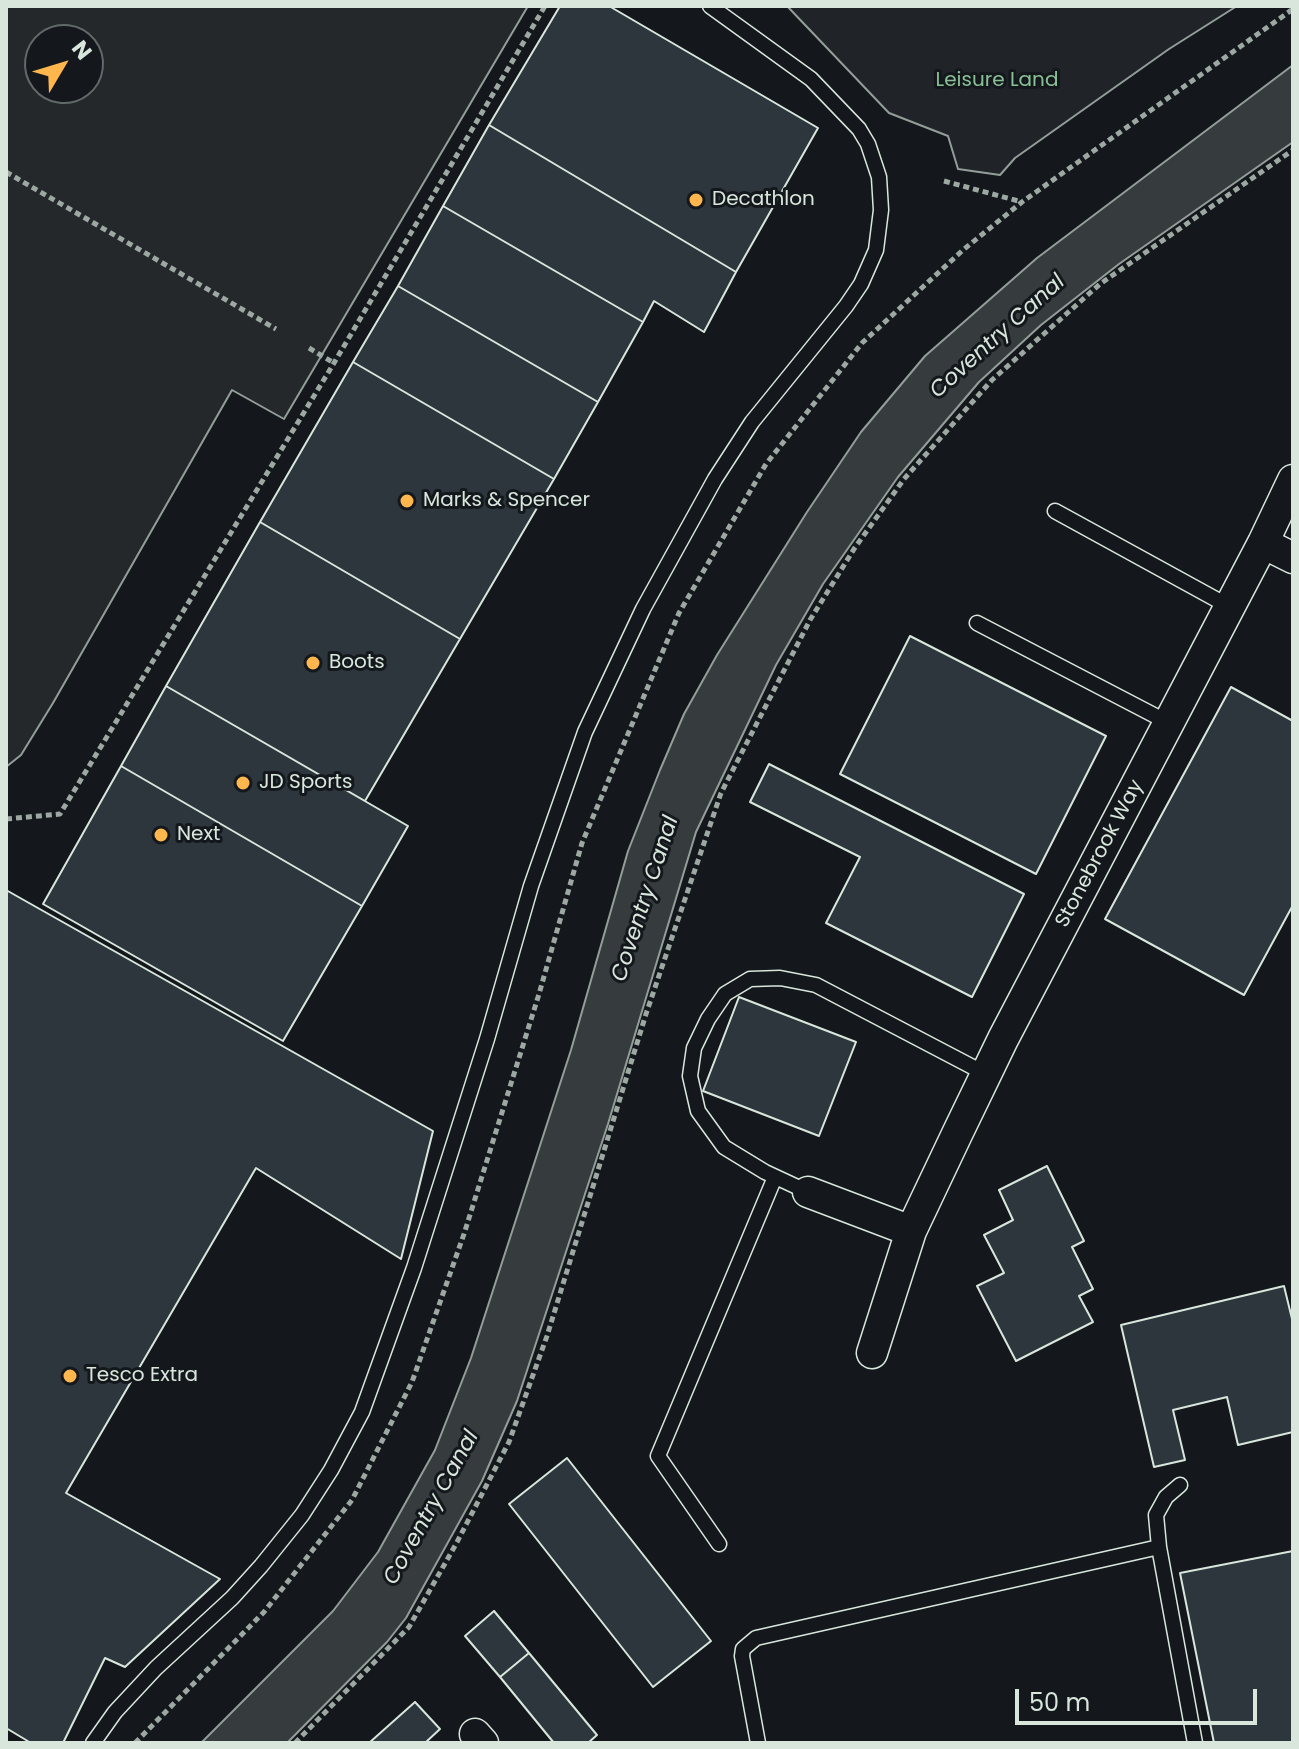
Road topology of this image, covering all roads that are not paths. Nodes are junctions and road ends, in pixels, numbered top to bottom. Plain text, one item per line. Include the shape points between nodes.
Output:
1 (710, 6) edge
2 (1293, 480) edge
3 (1055, 511) dead end
4 (1263, 543) junction
5 (1293, 558) edge
6 (1230, 607) junction
7 (977, 623) dead end
8 (1169, 723) junction
9 (986, 1074) junction
10 (775, 1177) junction
11 (808, 1192) joint
12 (911, 1231) junction
13 (872, 1353) dead end
14 (1180, 1485) dead end
15 (719, 1544) dead end
16 (1159, 1547) junction
17 (93, 1743) edge
18 (758, 1743) edge
19 (1195, 1743) edge

1 - 17 lane via 811,79 863,136 875,160 880,192 872,260 846,306 752,422 715,479 643,609 585,732 531,886 414,1268 362,1412 331,1470 270,1556 156,1668
2 - 4 street, Stonebrook Way
3 - 6 lane
4 - 5 street
4 - 6 street, Stonebrook Way
6 - 8 street, Stonebrook Way
7 - 8 lane
8 - 9 street, Stonebrook Way
9 - 10 lane via 816,985 750,979 725,994 708,1019 694,1048 690,1076 698,1111 724,1147
9 - 12 street, Stonebrook Way
10 - 11 lane
10 - 15 lane via 658,1456
11 - 12 street
12 - 13 street, Stonebrook Way
14 - 16 lane via 1156,1515
16 - 18 lane via 756,1638 742,1656
16 - 19 lane

